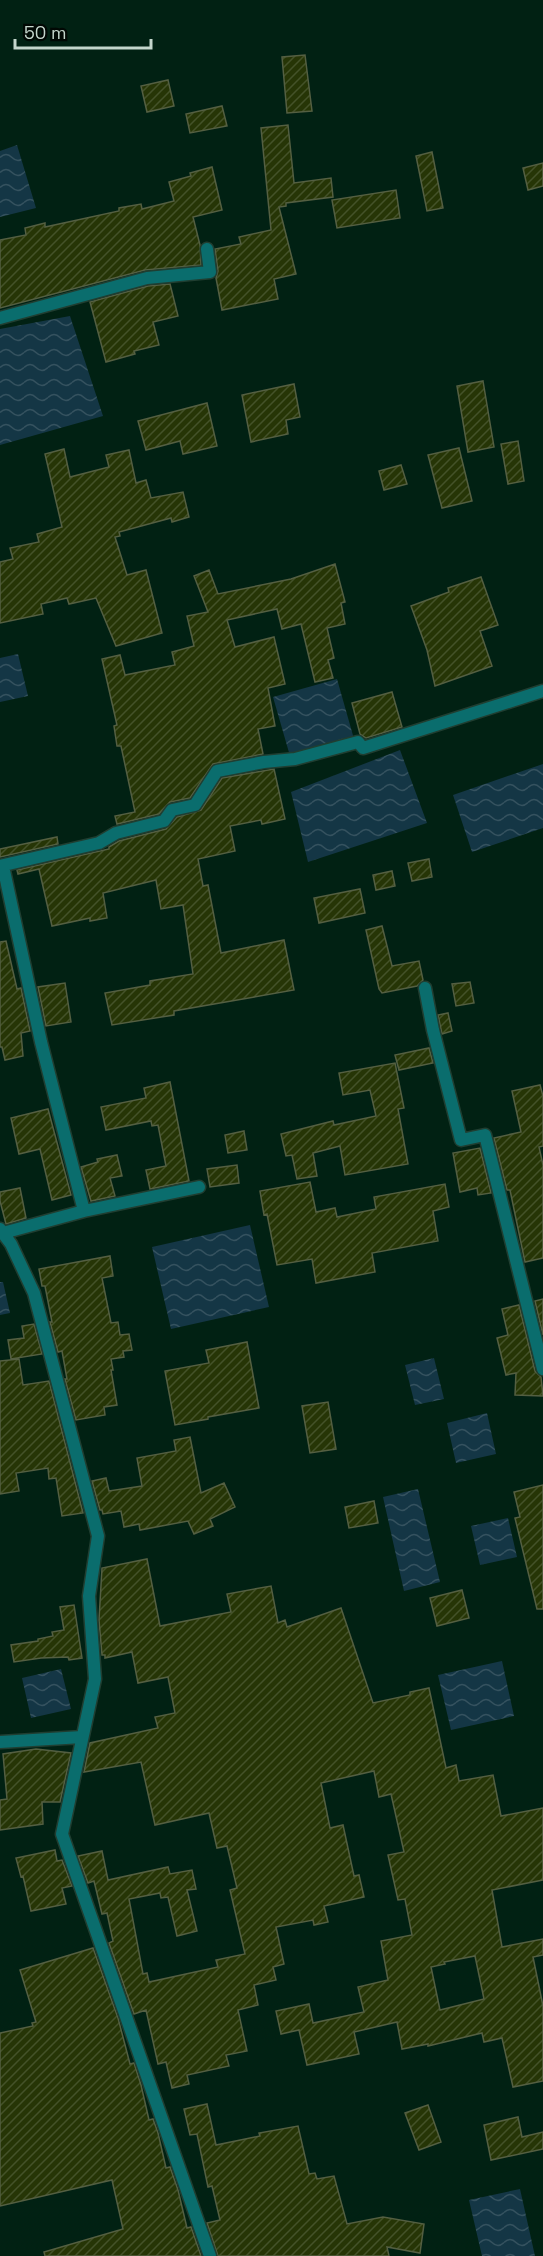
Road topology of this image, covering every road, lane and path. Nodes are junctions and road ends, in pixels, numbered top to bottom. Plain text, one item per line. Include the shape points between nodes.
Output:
1 (207, 249) dead end
2 (0, 318) edge
3 (543, 691) edge
4 (1, 866) edge
5 (425, 988) dead end
6 (199, 1187) dead end
7 (84, 1211) junction
8 (2, 1231) edge
9 (543, 1370) edge
10 (82, 1737) junction
11 (0, 1742) edge
12 (210, 2256) edge

1 - 2 street via 210,272 147,278
3 - 4 street via 363,748 358,742 295,759 217,771 195,805 172,810 164,821 116,833 99,843
4 - 7 street
5 - 9 street via 462,1140 485,1135
6 - 7 street
7 - 8 street
8 - 10 street via 34,1293 98,1536 89,1596 95,1679
10 - 11 street
10 - 12 street via 62,1834

